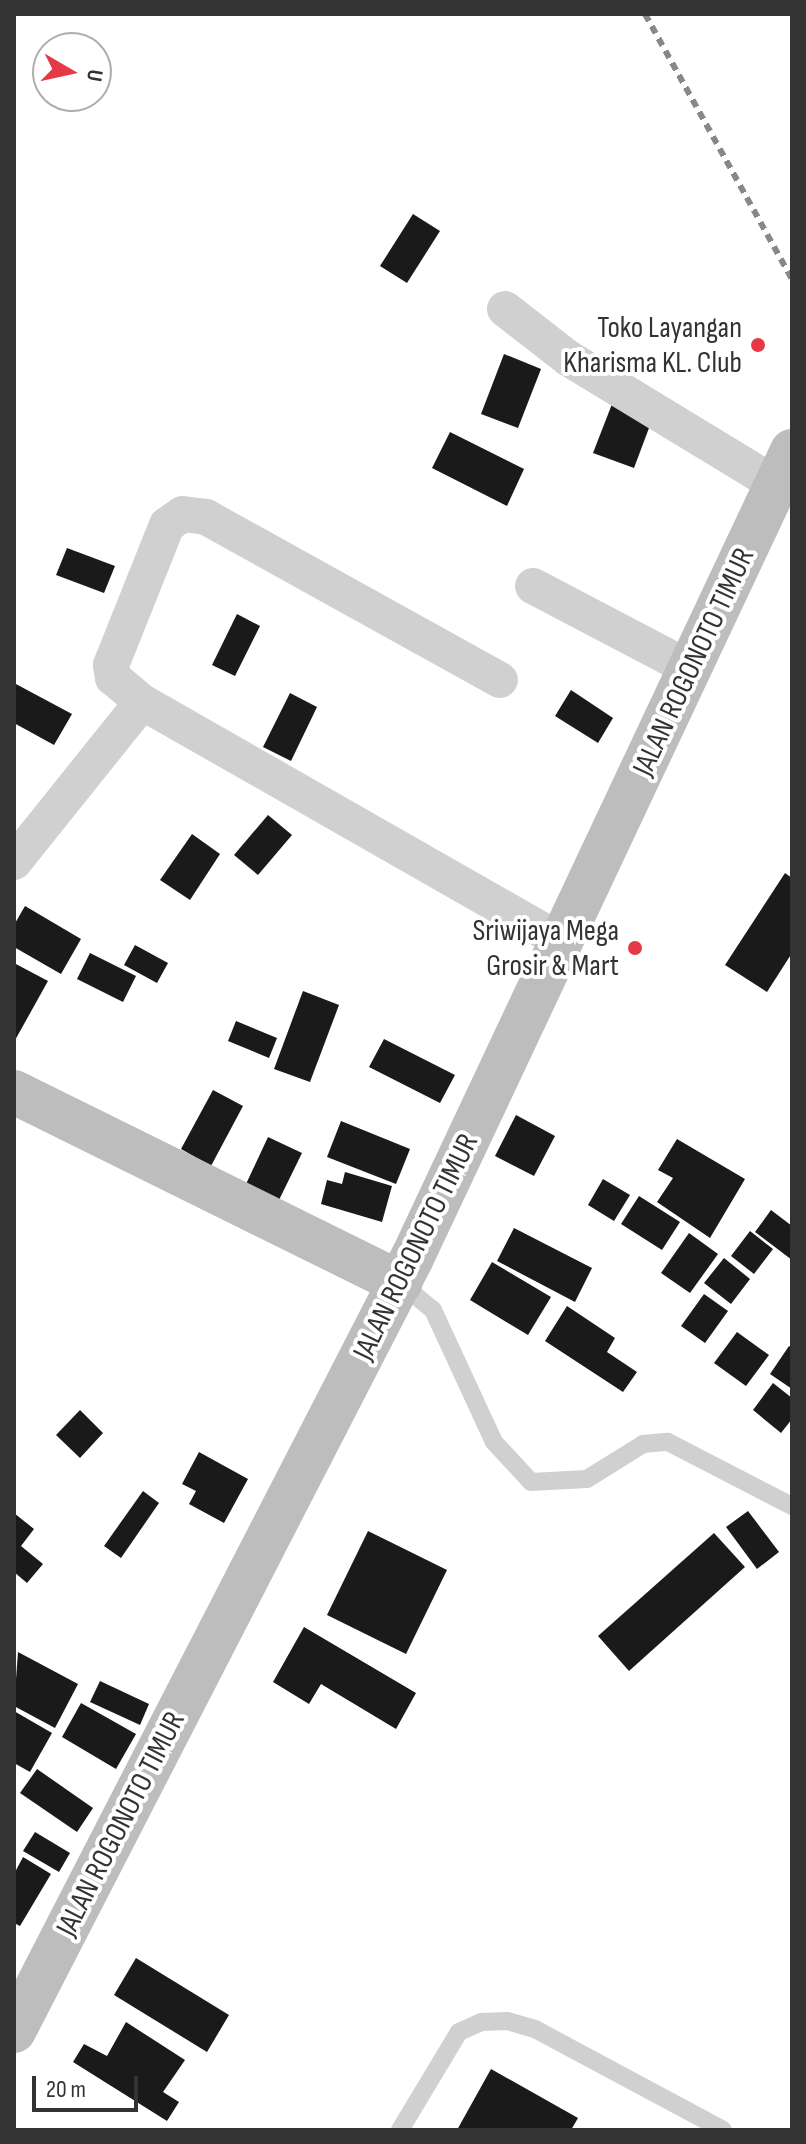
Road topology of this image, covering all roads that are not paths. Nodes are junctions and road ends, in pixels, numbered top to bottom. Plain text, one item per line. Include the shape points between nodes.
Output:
1 (505, 309) dead end
2 (784, 468) edge
3 (533, 586) dead end
4 (691, 669) junction
5 (500, 680) dead end
6 (142, 702) junction
7 (14, 862) edge
8 (564, 943) junction
9 (14, 1092) edge
10 (400, 1283) junction
11 (792, 1506) edge
12 (14, 2031) edge
13 (400, 2130) edge
14 (723, 2130) edge

1 - 2 street via 579,365
2 - 4 main road, JALAN ROGONOTO TIMUR
3 - 4 street
4 - 8 main road, JALAN ROGONOTO TIMUR
5 - 6 street via 206,517 183,514 167,525 111,665 113,678
6 - 7 street
6 - 8 street
8 - 10 main road, JALAN ROGONOTO TIMUR
9 - 10 main road
10 - 11 lane via 433,1310 494,1442 531,1482 587,1479 643,1444 668,1442
10 - 12 main road, JALAN ROGONOTO TIMUR
13 - 14 lane via 459,2032 481,2022 507,2021 535,2029

